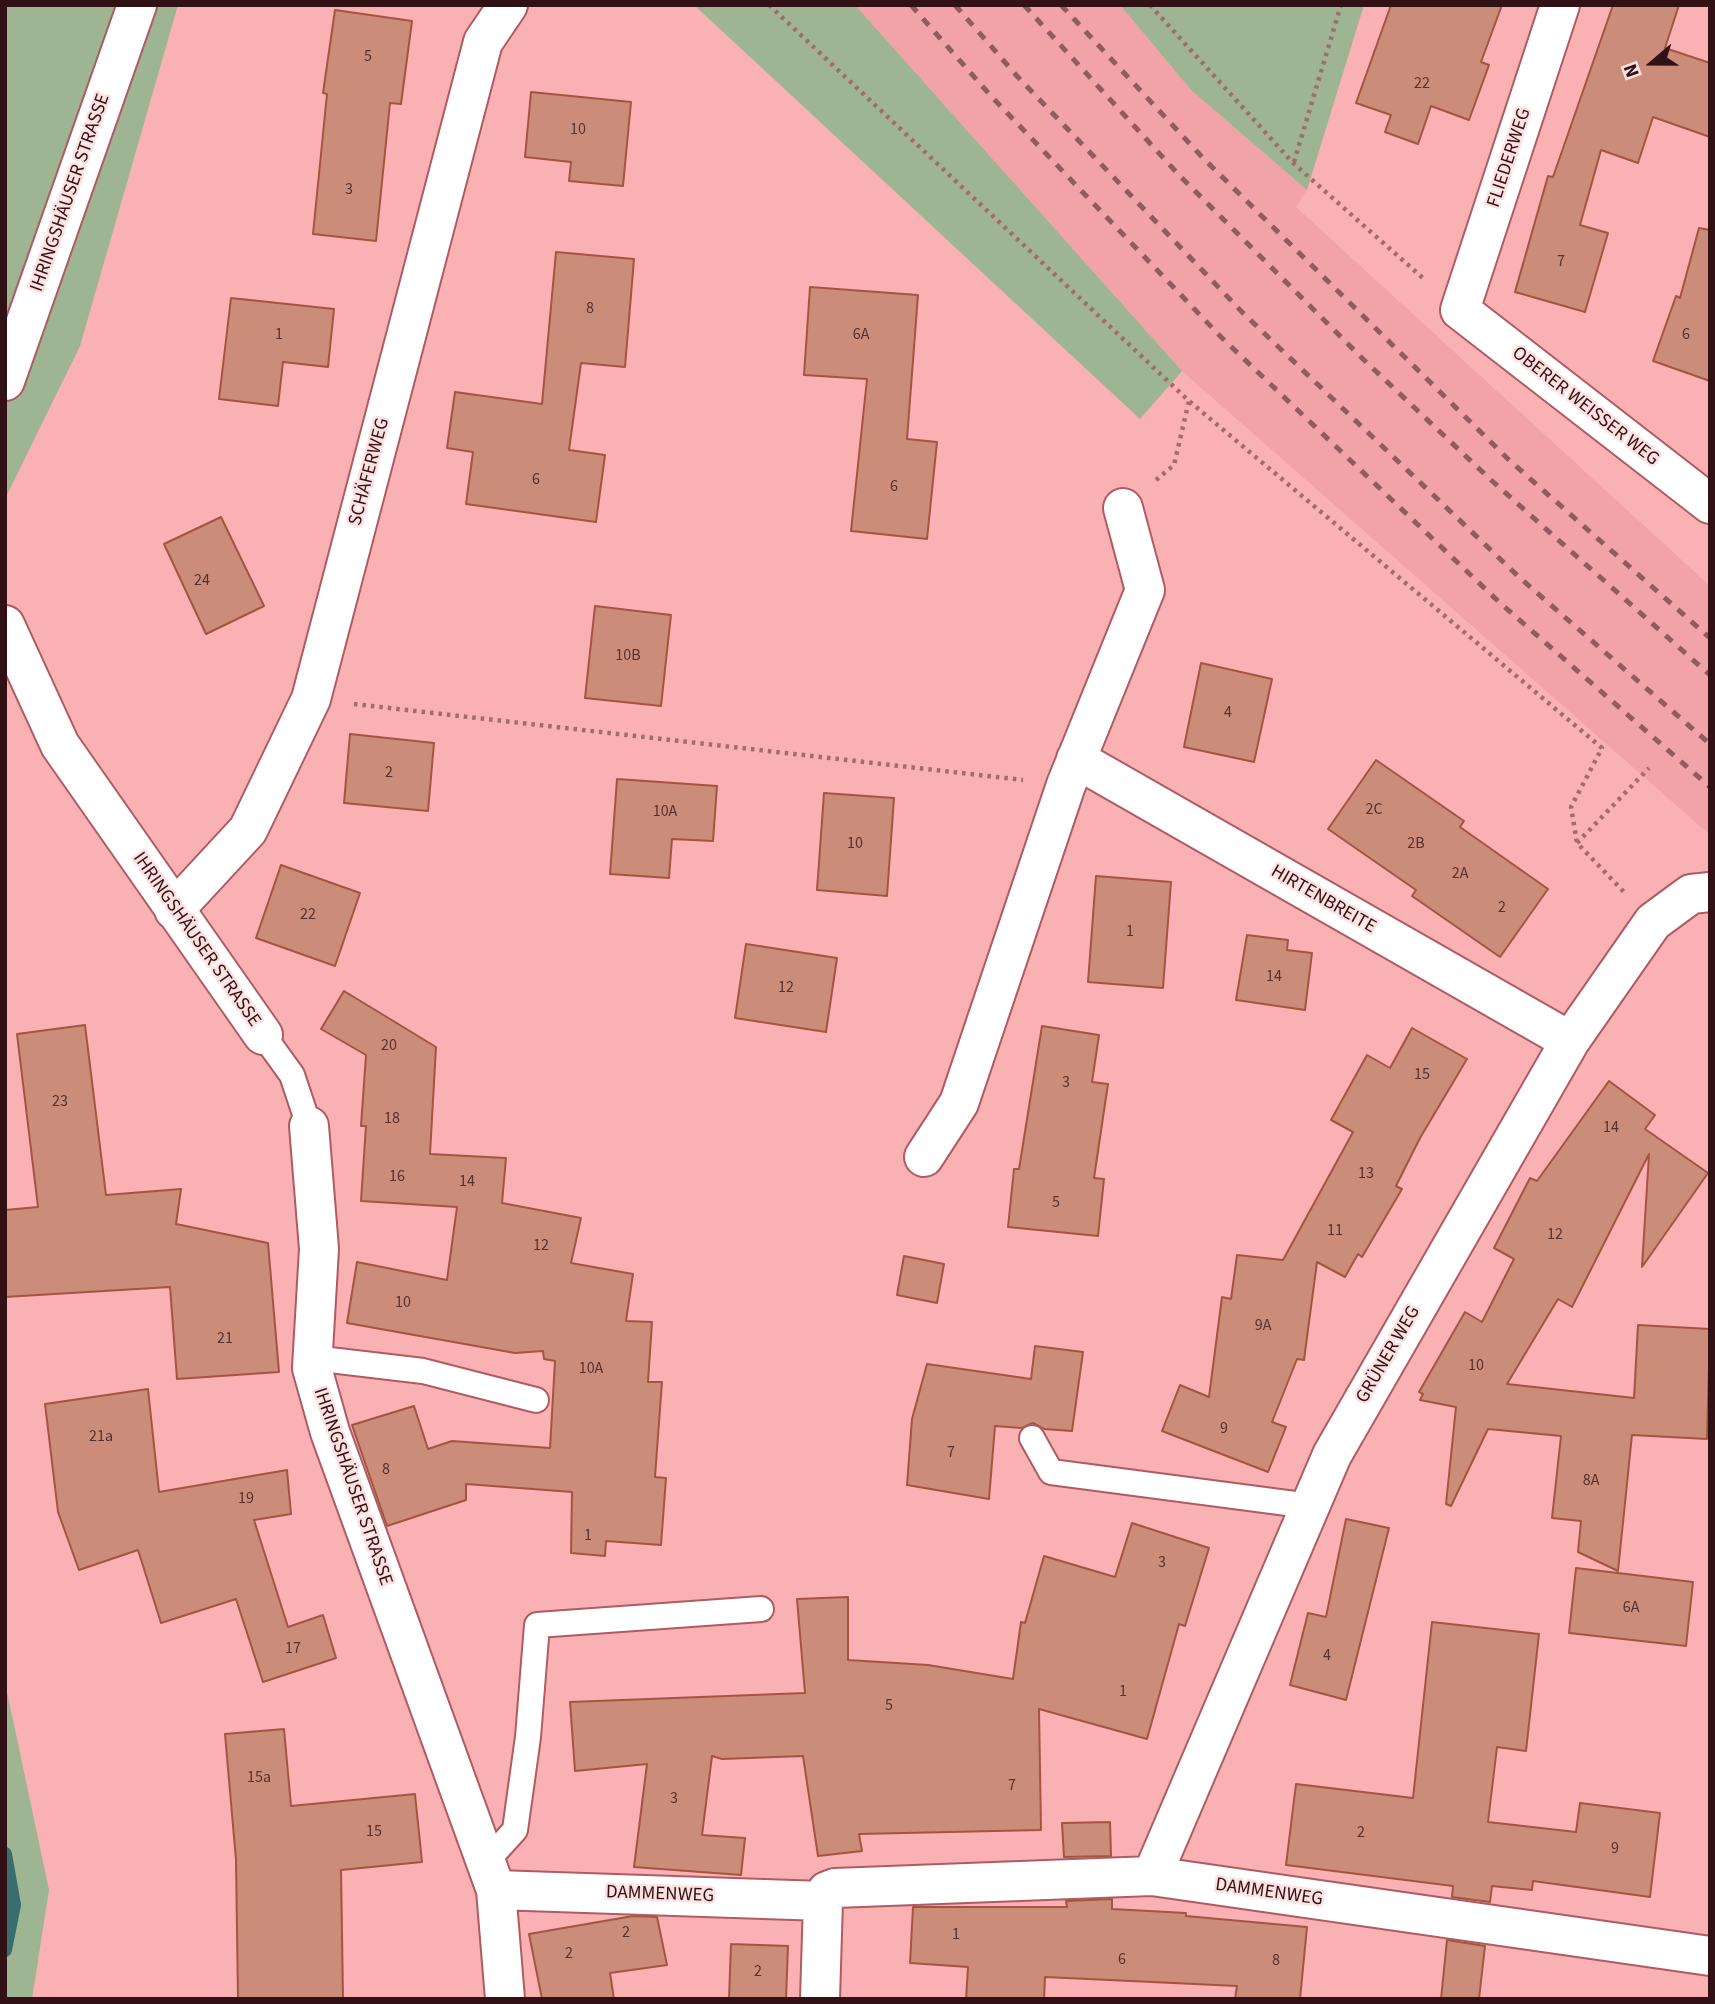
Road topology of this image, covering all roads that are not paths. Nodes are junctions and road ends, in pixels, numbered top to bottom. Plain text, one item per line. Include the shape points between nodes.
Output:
1 (137, 5) edge
2 (508, 5) edge
3 (1560, 5) edge
4 (1460, 310) joint
5 (5, 381) edge
6 (1710, 504) edge
7 (1123, 508) road end
8 (5, 625) edge
9 (1071, 772) junction
10 (1710, 892) edge
11 (174, 910) junction
12 (263, 1035) joint
13 (1570, 1041) junction
14 (309, 1126) joint
15 (924, 1157) dead end
16 (313, 1358) junction
17 (536, 1400) dead end
18 (1032, 1438) dead end
19 (1310, 1506) junction
20 (761, 1609) dead end
21 (491, 1876) junction
22 (1152, 1876) junction
23 (825, 1896) junction
24 (1710, 1956) edge
25 (506, 1999) edge
26 (820, 1999) edge

1 - 5 street, IHRINGSHÄUSER STRASSE
2 - 11 street, SCHÄFERWEG via 482,42 311,699 248,830
3 - 4 street, FLIEDERWEG
4 - 6 street, OBERER WEISSER WEG
7 - 9 street via 1145,590
8 - 11 street, IHRINGSHÄUSER STRASSE via 60,745
9 - 13 street, HIRTENBREITE
9 - 15 street via 959,1103
10 - 13 street, GRÜNER WEG via 1691,894 1653,922
11 - 12 street, IHRINGSHÄUSER STRASSE
12 - 14 lane, IHRINGSHÄUSER STRASSE via 292,1075
13 - 19 street, GRÜNER WEG via 1332,1455
14 - 16 street, IHRINGSHÄUSER STRASSE via 319,1249
16 - 17 lane via 423,1371
16 - 21 street, IHRINGSHÄUSER STRASSE via 330,1432
18 - 19 lane via 1051,1472
19 - 22 street, GRÜNER WEG
20 - 21 lane via 537,1625 515,1830
21 - 23 street, DAMMENWEG
21 - 25 street, IHRINGSHÄUSER STRASSE
22 - 23 street, DAMMENWEG via 835,1888
22 - 24 street, DAMMENWEG
23 - 26 street

